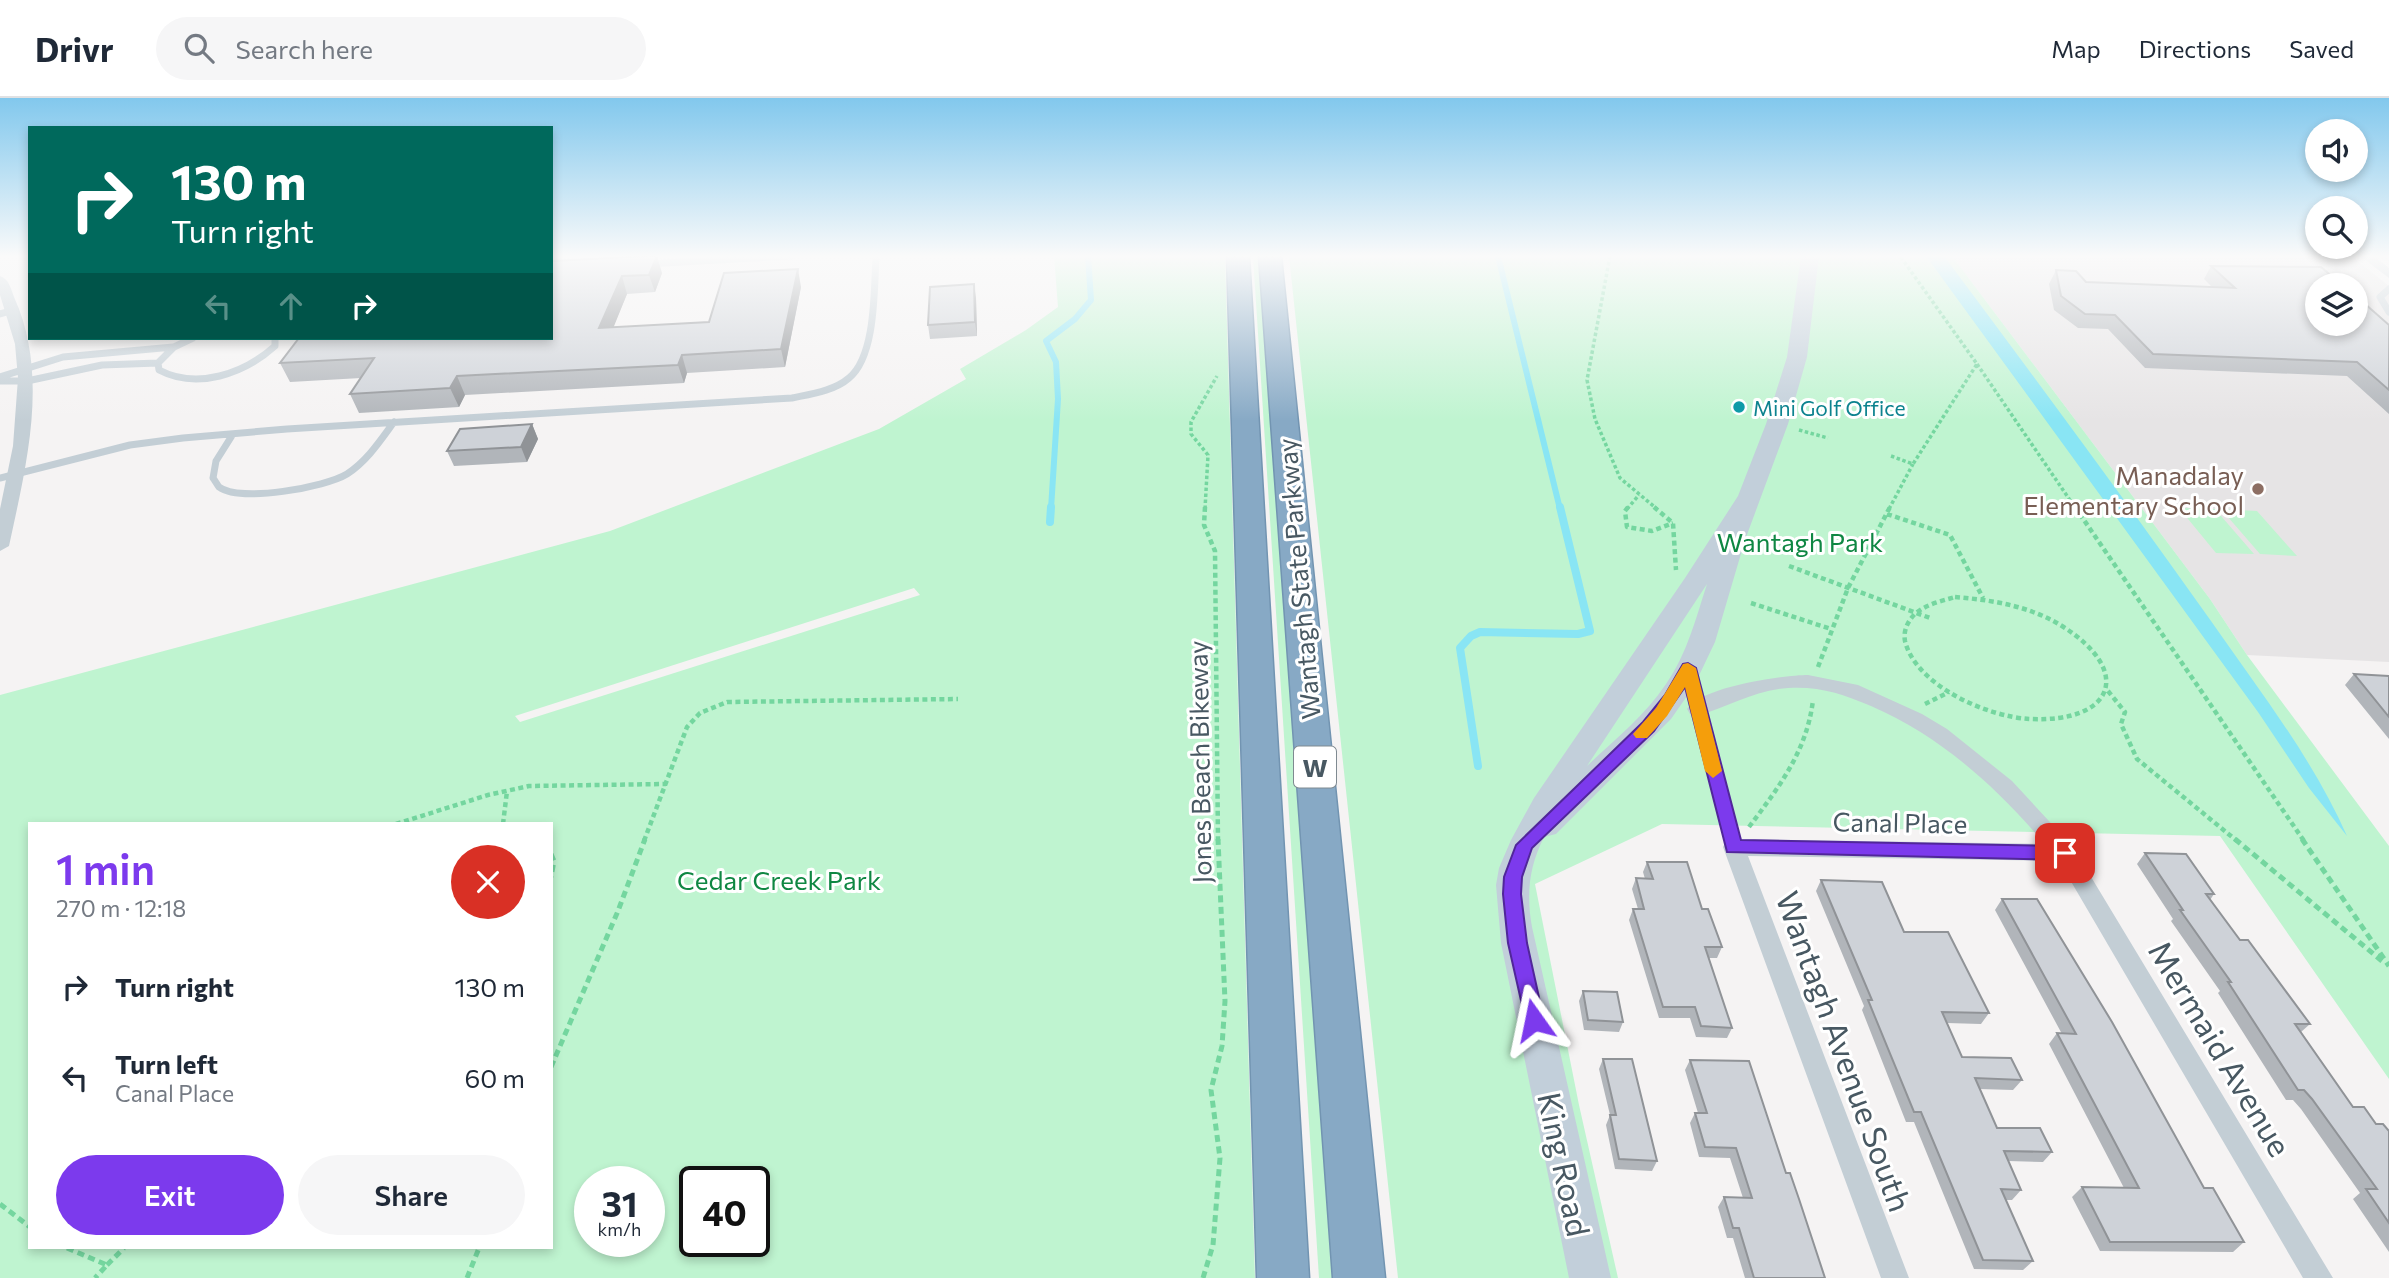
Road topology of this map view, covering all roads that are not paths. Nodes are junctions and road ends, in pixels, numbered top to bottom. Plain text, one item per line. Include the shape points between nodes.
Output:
1 (869, 311) edge
2 (1240, 311) edge
3 (1275, 311) edge
4 (1803, 311) edge
5 (7, 312) edge
6 (188, 340) edge
7 (275, 340) edge
8 (174, 346) junction
9 (158, 363) junction
10 (26, 373) junction
11 (0, 379) edge
12 (394, 422) junction
13 (233, 434) junction
14 (16, 474) junction
15 (0, 478) edge
16 (1747, 500) junction
17 (0, 546) edge
18 (1688, 668) junction
19 (1697, 709) junction
20 (1525, 845) junction
21 (1734, 847) junction
22 (2065, 853) junction
23 (1283, 1278) edge
24 (1359, 1278) edge
25 (1590, 1278) edge
26 (1895, 1278) edge
27 (2319, 1278) edge

1 - 12 lane via 862,364 849,379 823,391 792,398
2 - 23 highway, Wantagh State Parkway / W
3 - 24 highway, Wantagh State Parkway / W
4 - 16 street, King Road via 1797,357
5 - 10 street
6 - 8 lane
7 - 9 lane via 267,355 216,376 179,379 166,376
8 - 9 lane
8 - 10 lane via 108,350
9 - 10 lane
10 - 11 lane
10 - 11 lane
10 - 14 street
12 - 13 lane
12 - 13 lane via 359,465 341,478 294,489 238,492 220,488 213,478 216,461
13 - 14 lane via 130,445
14 - 15 lane
14 - 17 street
16 - 18 street, King Road via 1702,642
16 - 20 street, King Road via 1579,751
18 - 19 lane
18 - 20 street, King Road via 1644,731
19 - 21 lane
19 - 22 street, Mermaid Avenue via 1765,684 1814,681 1846,688 1908,715 1965,750 2018,798
20 - 25 street, King Road via 1513,877 1516,934
21 - 22 street, Canal Place
21 - 26 street, Wantagh Avenue South
22 - 27 street, Mermaid Avenue

